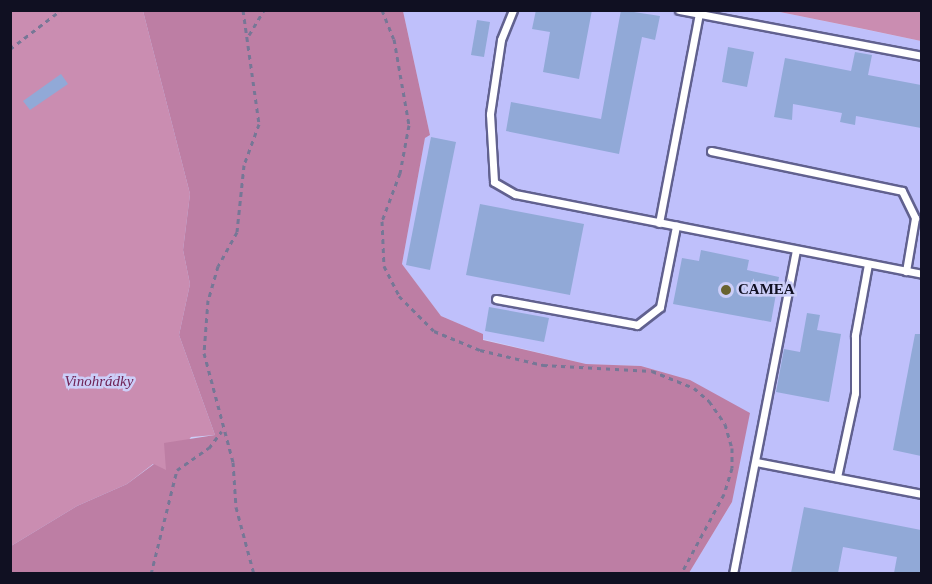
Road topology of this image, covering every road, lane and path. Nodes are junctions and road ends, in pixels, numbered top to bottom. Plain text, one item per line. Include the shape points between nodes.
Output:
1 (61, 10) edge
2 (243, 10) edge
3 (264, 10) edge
4 (513, 10) edge
5 (679, 10) edge
6 (699, 14) junction
7 (249, 35) junction
8 (10, 49) edge
9 (921, 56) edge
10 (711, 151) dead end
11 (659, 223) junction
12 (675, 226) junction
13 (796, 250) junction
14 (868, 264) junction
15 (906, 271) junction
16 (921, 274) edge
17 (496, 299) dead end
18 (222, 431) junction
19 (756, 462) junction
20 (837, 477) junction
21 (921, 494) edge
22 (151, 573) edge
23 (254, 573) edge
24 (733, 573) edge

1 - 8 path
2 - 7 path
3 - 7 path
4 - 11 lane via 501,40 490,114 494,182 515,194
5 - 6 lane
6 - 9 lane
6 - 11 lane
7 - 18 path via 259,124 244,165 237,232 218,266 205,325 204,353
10 - 15 lane via 902,191 915,218
11 - 12 lane
12 - 13 lane
12 - 17 lane via 660,307 637,326
13 - 14 lane
13 - 19 lane
14 - 15 lane
14 - 20 lane via 855,335 855,393
15 - 16 lane
18 - 22 path via 209,448 177,470
18 - 23 path via 233,462 236,507
19 - 20 lane
19 - 24 lane
20 - 21 lane

